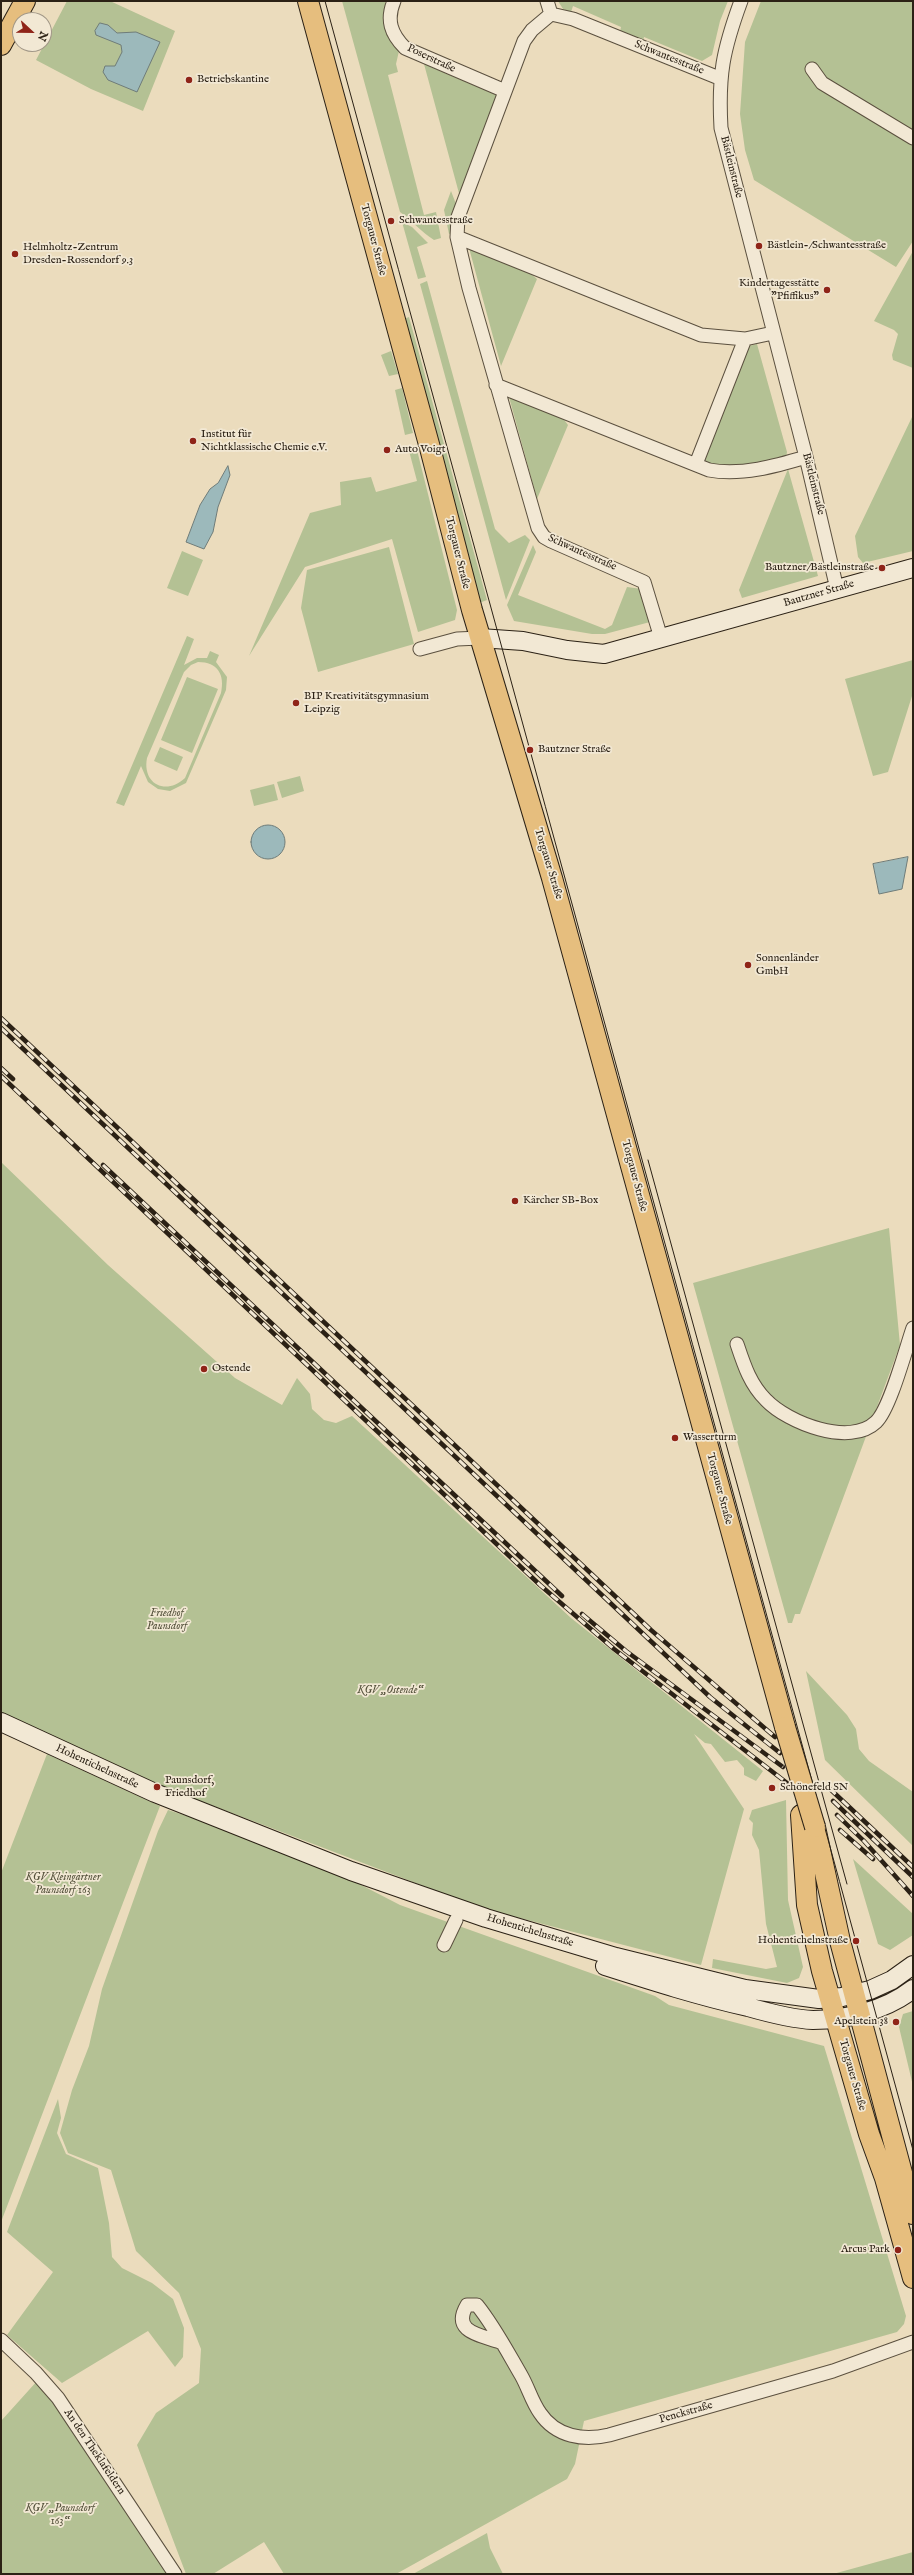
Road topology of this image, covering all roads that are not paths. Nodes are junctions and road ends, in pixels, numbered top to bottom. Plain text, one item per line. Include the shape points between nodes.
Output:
1 (25, 1) edge
2 (308, 1) edge
3 (394, 1) edge
4 (547, 1) edge
5 (741, 1) edge
6 (551, 14) junction
7 (1, 45) edge
8 (812, 69) dead end
9 (720, 78) junction
10 (505, 91) junction
11 (913, 138) edge
12 (457, 237) junction
13 (773, 333) junction
14 (744, 339) junction
15 (496, 385) junction
16 (806, 457) junction
17 (696, 464) junction
18 (913, 568) edge
19 (837, 589) junction
20 (480, 638) junction
21 (661, 638) junction
22 (420, 649) dead end
23 (913, 1328) edge
24 (737, 1344) dead end
25 (1, 1722) edge
26 (808, 1821) junction
27 (351, 1871) junction
28 (456, 1920) junction
29 (444, 1945) dead end
30 (913, 1965) edge
31 (913, 1989) edge
32 (854, 1995) junction
33 (830, 1998) junction
34 (859, 2014) junction
35 (835, 2019) junction
36 (913, 2214) edge
37 (913, 2278) edge
38 (1, 2340) edge
39 (500, 2342) dead end
40 (913, 2342) edge
41 (175, 2574) edge

1 - 7 main road
2 - 20 main road, Torgauer Straße
3 - 10 street, Poserstraße via 389,14 390,24 395,38 405,48
4 - 6 street
5 - 9 street, Bästleinstraße via 728,37
6 - 9 street, Schwantesstraße via 573,19
6 - 10 street, Schwantesstraße via 536,26 524,42
8 - 11 street via 822,83
9 - 13 street, Bästleinstraße via 723,138
10 - 12 street, Schwantesstraße via 460,207
12 - 14 street via 702,335
12 - 15 street, Schwantesstraße
13 - 14 street
13 - 16 street, Bästleinstraße
14 - 17 street
15 - 17 street
15 - 21 street, Schwantesstraße via 538,528 551,541 644,582
16 - 17 street via 726,473
16 - 19 street, Bästleinstraße
18 - 19 main road, Bautzner Straße
19 - 21 main road, Bautzner Straße
20 - 21 main road, Bautzner Straße via 522,641 596,654
20 - 22 street, Bautzner Straße via 457,639
20 - 26 main road, Torgauer Straße, bridge via 552,878 784,1724
23 - 24 street via 877,1421 866,1429 850,1431 818,1429 784,1415 766,1400 749,1378
25 - 27 main road, Hohentichelnstraße via 155,1793
26 - 32 main road, Torgauer Straße
26 - 33 main road, Torgauer Straße via 807,1905
27 - 28 main road, Hohentichelnstraße via 379,1890
27 - 33 main road, Hohentichelnstraße via 486,1918 616,1957 745,1989 792,1997
28 - 29 street
28 - 35 main road, Hohentichelnstraße via 715,1999 805,2019
30 - 32 main road, Hohentichelnstraße via 892,1980
31 - 34 main road, Hohentichelnstraße via 887,2004
32 - 33 main road, Hohentichelnstraße
32 - 34 main road, Torgauer Straße
33 - 35 main road, Torgauer Straße
34 - 35 main road, Hohentichelnstraße
34 - 36 main road, Torgauer Straße
35 - 37 main road, Torgauer Straße via 869,2134 885,2178
38 - 41 street, An den Theklafeldern via 58,2398
39 - 40 street, Penckstraße via 546,2421 561,2431 581,2438 609,2435 812,2378

